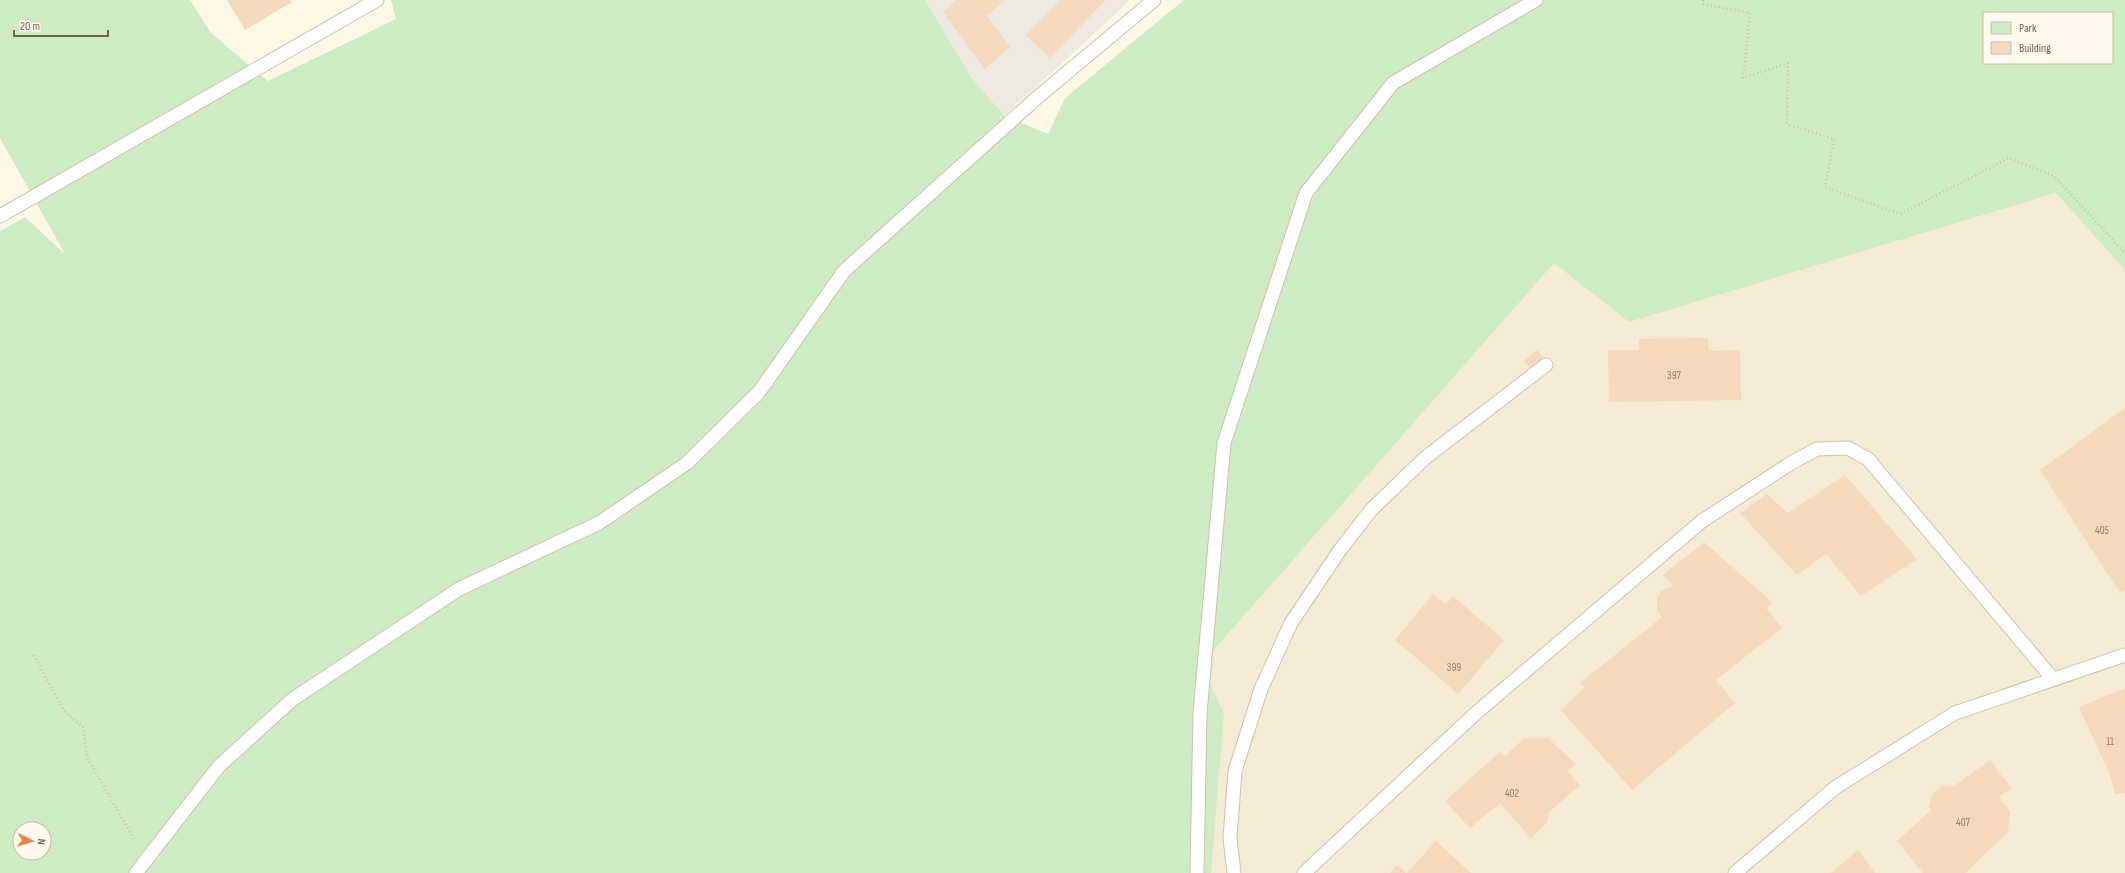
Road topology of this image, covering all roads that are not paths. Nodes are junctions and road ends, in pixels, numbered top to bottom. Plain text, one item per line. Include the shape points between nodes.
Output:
1 (377, 0) edge
2 (1154, 0) edge
3 (1536, 0) edge
4 (0, 216) edge
5 (1546, 365) dead end
6 (2125, 655) edge
7 (2053, 679) junction
8 (136, 873) edge
9 (1197, 873) edge
10 (1234, 873) edge
11 (1304, 873) edge
12 (1735, 873) edge

1 - 4 lane
2 - 8 lane via 1039,96 844,271 759,392 687,463 599,523 459,590 293,699 219,766
3 - 9 lane via 1393,82 1306,193 1224,443 1200,713
5 - 10 lane via 1426,458 1371,510 1290,623 1261,689 1235,771 1230,838
6 - 7 lane
7 - 11 lane via 1868,459 1848,448 1817,449 1791,463 1702,522 1476,712
7 - 12 lane via 1955,713 1836,787

